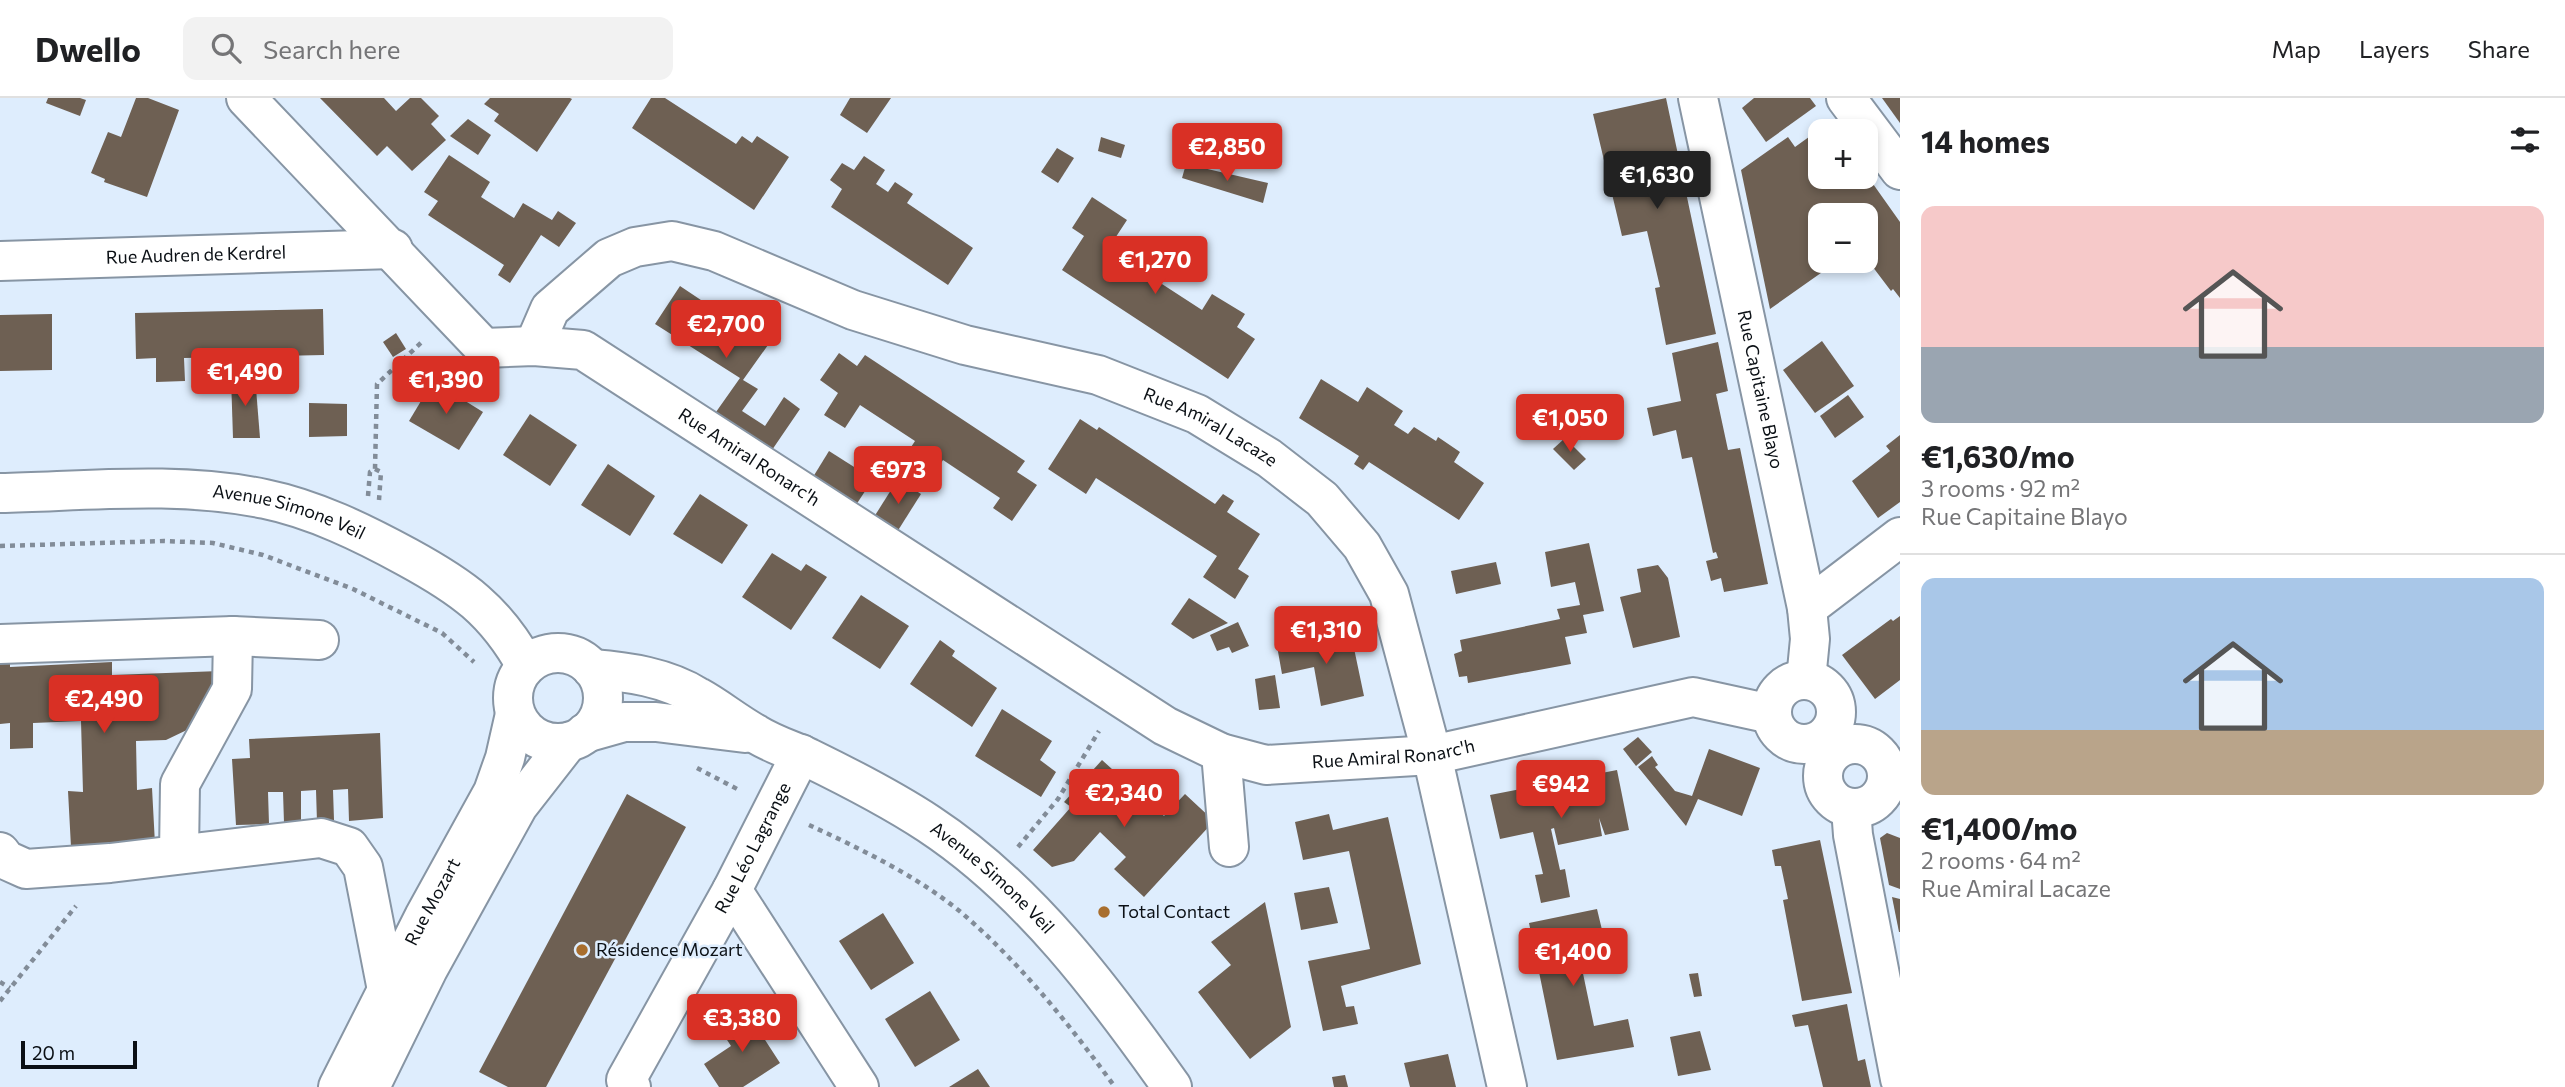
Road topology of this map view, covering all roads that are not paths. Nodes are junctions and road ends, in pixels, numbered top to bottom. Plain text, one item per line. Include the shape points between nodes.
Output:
1 (246, 98) edge
2 (1698, 98) edge
3 (1846, 98) edge
4 (1900, 170) edge
5 (393, 249) junction
6 (0, 261) edge
7 (534, 346) junction
8 (0, 493) edge
9 (1900, 537) edge
10 (1807, 608) junction
11 (233, 636) junction
12 (319, 640) dead end
13 (0, 645) edge
14 (526, 666) junction
15 (592, 668) junction
16 (1806, 680) junction
17 (515, 714) junction
18 (1771, 714) junction
19 (1848, 730) junction
20 (757, 735) junction
21 (577, 737) junction
22 (1221, 753) junction
23 (801, 754) junction
24 (1432, 755) junction
25 (1812, 760) junction
26 (1894, 774) edge
27 (1851, 808) junction
28 (1229, 847) dead end
29 (0, 852) edge
30 (179, 855) junction
31 (732, 890) junction
32 (387, 990) junction
33 (400, 1025) junction
34 (1900, 1079) edge
35 (338, 1087) edge
36 (370, 1087) edge
37 (631, 1087) edge
38 (859, 1087) edge
39 (1172, 1087) edge
40 (1507, 1087) edge

1 - 5 street, Rue Amiral Ronarc'h
2 - 10 street, Rue Capitaine Blayo
3 - 4 street
5 - 6 street, Rue Audren de Kerdrel
5 - 7 street, Rue Amiral Ronarc'h via 484,348
7 - 22 street, Rue Amiral Ronarc'h via 583,350 1154,719
7 - 24 street, Rue Amiral Lacaze via 550,309 610,258 635,247 672,241 714,251 853,310 965,345 1098,375 1197,414 1269,458 1322,499 1362,546 1389,594
8 - 14 street, Avenue Simone Veil via 204,491 266,499 318,516 376,541 464,590 493,618
9 - 10 street
10 - 16 street, Rue Capitaine Blayo
11 - 12 street
11 - 13 street
11 - 30 street via 232,689 180,784
14 - 15 street via 559,653 583,660
14 - 17 street via 514,689
15 - 20 street, Avenue Simone Veil via 672,684
15 - 21 street via 602,690 600,714
16 - 18 street via 1785,685
16 - 19 street via 1832,696
17 - 21 street via 543,740
17 - 32 street, Rue Mozart via 493,792
18 - 24 street, Rue Amiral Ronarc'h via 1693,697
18 - 25 street via 1780,735
19 - 25 street via 1849,744
19 - 26 street via 1878,753
20 - 21 street, Avenue Simone Veil via 624,722
20 - 23 street, Avenue Simone Veil
21 - 33 street, Rue Mozart via 518,806
22 - 24 street, Rue Amiral Ronarc'h via 1266,765
22 - 28 street
23 - 31 street, Rue Léo Lagrange
23 - 39 street, Avenue Simone Veil via 867,786 931,825 995,875 1068,951
24 - 40 street, Rue Amiral Lacaze
25 - 27 street via 1833,801
26 - 27 street via 1873,803
27 - 34 street
29 - 30 street via 26,869
30 - 32 street via 321,838 349,847 363,867
31 - 37 street, Rue Léo Lagrange via 626,1080
31 - 38 street
32 - 33 street
32 - 35 street, Rue Mozart
33 - 36 street, Rue Mozart

